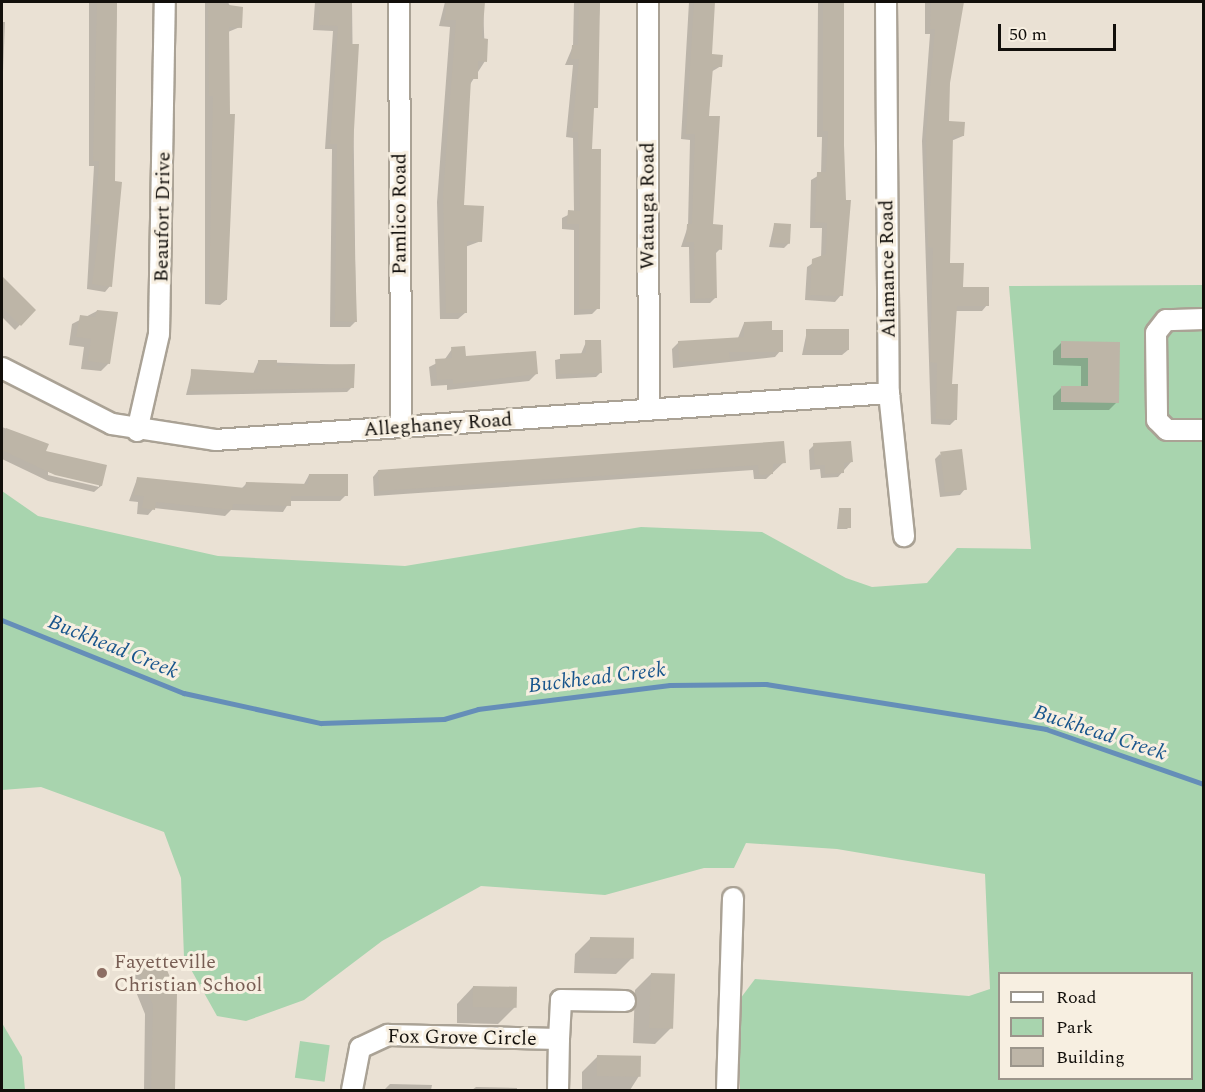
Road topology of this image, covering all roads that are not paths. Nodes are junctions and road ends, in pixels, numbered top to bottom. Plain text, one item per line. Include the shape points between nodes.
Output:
1 (165, 2) edge
2 (399, 2) edge
3 (648, 2) edge
4 (886, 2) edge
5 (1203, 319) edge
6 (2, 368) edge
7 (889, 393) junction
8 (649, 410) junction
9 (401, 427) junction
10 (137, 430) junction
11 (1203, 430) edge
12 (904, 536) dead end
13 (733, 898) dead end
14 (625, 1002) dead end
15 (559, 1039) junction
16 (352, 1090) edge
17 (558, 1090) edge
18 (727, 1090) edge

1 - 10 street, Beaufort Drive via 159,334
2 - 9 street, Pamlico Road
3 - 8 street, Watauga Road
4 - 7 street, Alamance Road
5 - 11 street via 1166,320 1156,333 1157,420 1167,430
6 - 10 street, Alleghaney Road via 84,415
7 - 8 street, Alleghaney Road
7 - 12 street, Alamance Road
8 - 9 street, Alleghaney Road
9 - 10 street, Alleghaney Road via 241,440
13 - 18 street
14 - 15 street via 561,1000
15 - 16 street, Fox Grove Circle via 371,1038 353,1067
15 - 17 street, Fox Grove Circle

